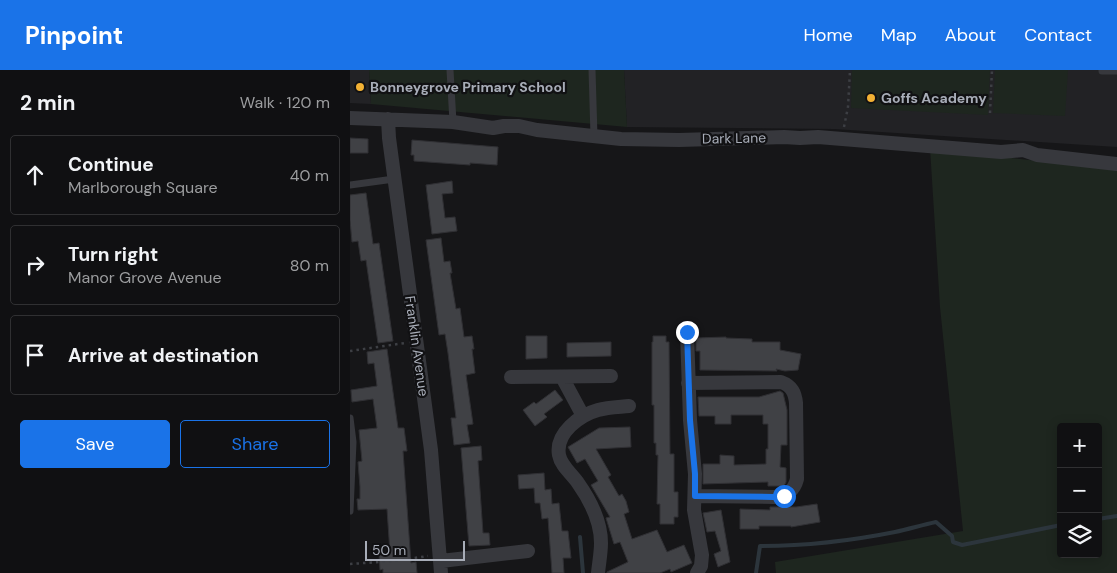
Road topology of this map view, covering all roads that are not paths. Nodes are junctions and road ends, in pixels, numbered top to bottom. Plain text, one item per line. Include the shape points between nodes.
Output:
1 (450, 70) edge
2 (592, 70) edge
3 (1102, 70) edge
4 (1117, 71) edge
5 (350, 118) edge
6 (388, 119) junction
7 (453, 122) junction
8 (594, 136) junction
9 (1117, 164) edge
10 (394, 179) junction
11 (350, 185) edge
12 (687, 332) dead end
13 (611, 376) dead end
14 (511, 377) dead end
15 (562, 377) junction
16 (688, 383) junction
17 (629, 406) dead end
18 (583, 416) junction
19 (350, 418) edge
20 (695, 496) junction
21 (350, 511) edge
22 (528, 551) dead end
23 (441, 563) edge
24 (598, 573) edge
25 (697, 573) edge

1 - 7 lane
2 - 8 lane
3 - 4 lane
5 - 6 street, Dark Lane
6 - 7 street, Dark Lane
6 - 10 street, Franklin Avenue
7 - 8 street, Dark Lane via 493,128 519,126
8 - 9 street, Dark Lane via 679,140 841,138 1001,152 1023,150 1037,155
10 - 11 lane
10 - 23 street, Franklin Avenue via 432,450
12 - 16 street
13 - 15 street
14 - 15 street
15 - 18 street
16 - 20 street
16 - 20 street via 782,382 794,392 796,403 797,479 791,491 774,497
17 - 18 street via 599,409
18 - 24 street via 565,432 559,452 596,517 601,534
19 - 21 lane via 353,442
20 - 25 street via 694,510 702,555
22 - 23 street

